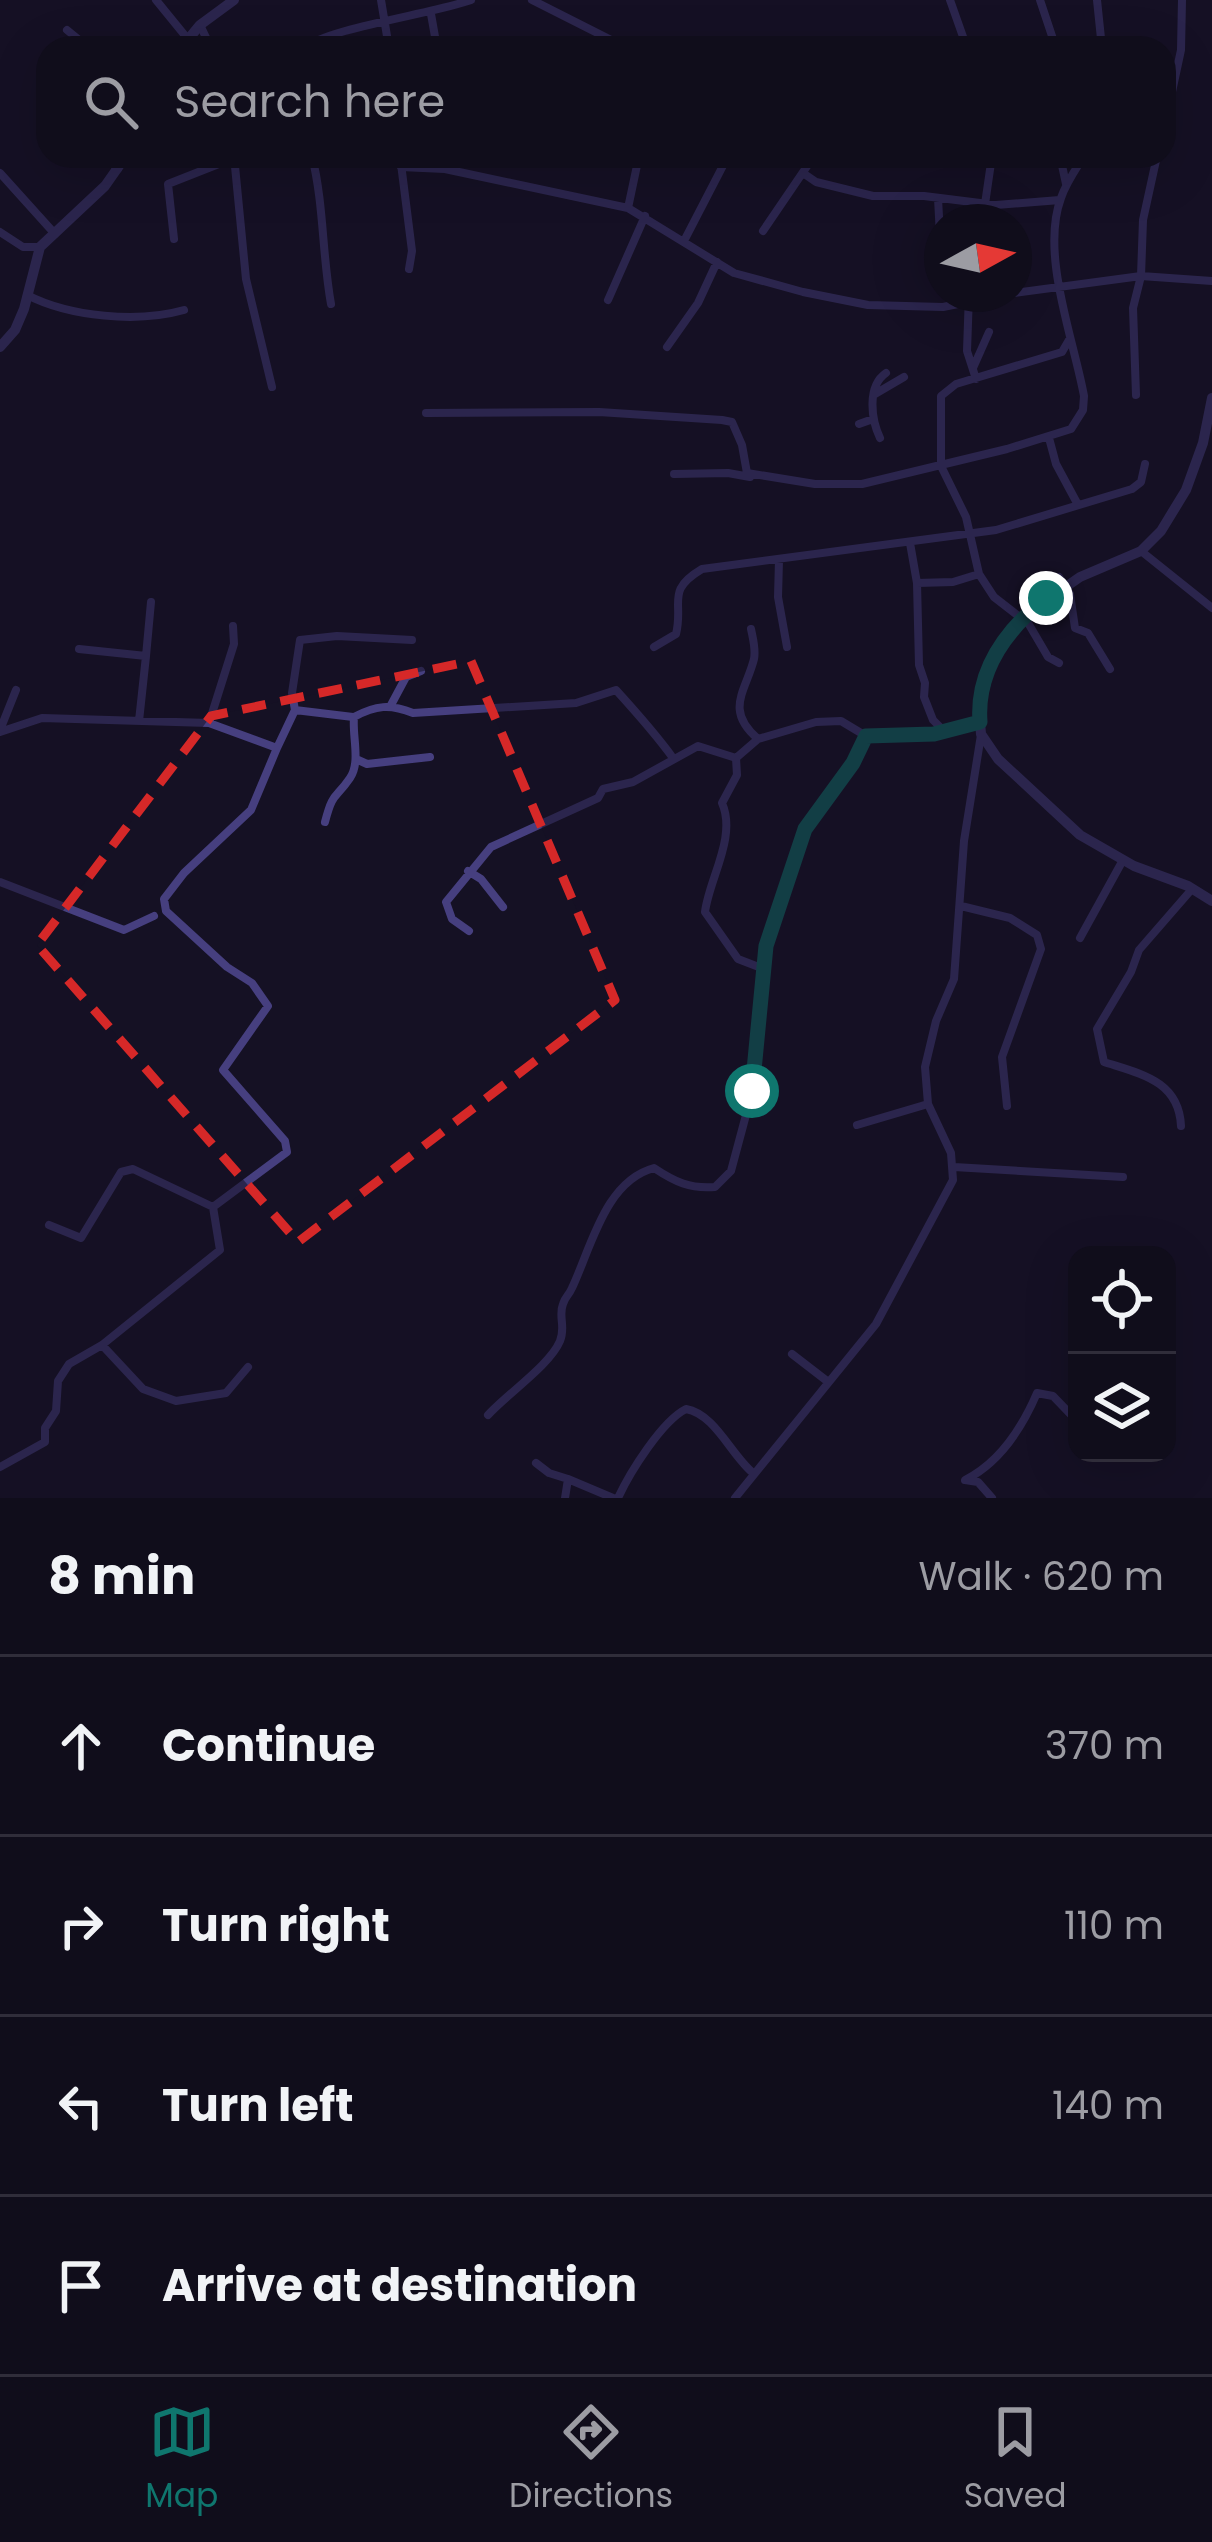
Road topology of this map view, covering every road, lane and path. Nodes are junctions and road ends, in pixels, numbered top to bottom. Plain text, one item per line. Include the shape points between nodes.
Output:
1 (156, 0) edge
2 (234, 0) edge
3 (381, 0) edge
4 (472, 0) edge
5 (532, 0) edge
6 (950, 0) edge
7 (1040, 0) edge
8 (1097, 0) edge
9 (1182, 0) edge
10 (431, 14) junction
11 (387, 22) junction
12 (200, 25) junction
13 (67, 29) dead end
14 (75, 36) edge
15 (179, 36) edge
16 (190, 36) edge
17 (205, 36) edge
18 (333, 36) edge
19 (388, 36) edge
20 (435, 36) edge
21 (603, 36) edge
22 (963, 36) edge
23 (1052, 36) edge
24 (1101, 36) edge
25 (1176, 70) edge
26 (207, 168) edge
27 (235, 168) edge
28 (315, 168) edge
29 (402, 168) edge
30 (440, 168) edge
31 (637, 168) edge
32 (722, 168) edge
33 (806, 168) edge
34 (990, 168) edge
35 (1062, 168) edge
36 (1077, 168) edge
37 (1154, 168) edge
38 (118, 169) edge
39 (0, 173) edge
40 (803, 173) junction
41 (1066, 187) junction
42 (938, 198) junction
43 (1060, 200) junction
44 (938, 204) edge
45 (986, 204) junction
46 (628, 208) junction
47 (645, 216) junction
48 (763, 231) dead end
49 (0, 232) edge
50 (55, 234) junction
51 (174, 238) dead end
52 (684, 241) junction
53 (40, 248) junction
54 (718, 262) junction
55 (409, 269) dead end
56 (1142, 276) junction
57 (1212, 281) edge
58 (1058, 285) junction
59 (1032, 289) edge
60 (27, 295) junction
61 (608, 300) dead end
62 (331, 304) dead end
63 (924, 307) edge
64 (184, 310) dead end
65 (967, 312) edge
66 (0, 324) edge
67 (15, 330) junction
68 (989, 332) dead end
69 (1070, 338) junction
70 (0, 347) edge
71 (667, 347) dead end
72 (973, 368) junction
73 (886, 373) dead end
74 (904, 377) dead end
75 (976, 379) junction
76 (272, 387) dead end
77 (874, 394) junction
78 (1136, 395) dead end
79 (1212, 398) edge
80 (426, 413) dead end
81 (873, 419) junction
82 (859, 424) dead end
83 (880, 438) dead end
84 (1048, 438) dead end
85 (1207, 445) edge
86 (1145, 464) dead end
87 (941, 466) junction
88 (674, 474) dead end
89 (758, 477) junction
90 (1078, 503) junction
91 (970, 533) junction
92 (910, 543) junction
93 (1141, 550) junction
94 (779, 560) junction
95 (979, 574) junction
96 (1062, 581) junction
97 (917, 583) junction
98 (151, 602) dead end
99 (1212, 608) edge
100 (1022, 617) junction
101 (233, 626) dead end
102 (752, 629) dead end
103 (412, 640) dead end
104 (654, 647) dead end
105 (787, 647) dead end
106 (79, 649) dead end
107 (146, 656) junction
108 (1059, 663) dead end
109 (1110, 669) dead end
110 (422, 671) dead end
111 (16, 690) dead end
112 (391, 705) junction
113 (295, 710) junction
114 (354, 717) junction
115 (139, 721) junction
116 (209, 722) junction
117 (980, 728) junction
118 (0, 731) edge
119 (945, 732) junction
120 (866, 736) junction
121 (758, 739) junction
122 (277, 748) junction
123 (430, 757) dead end
124 (673, 758) junction
125 (736, 758) junction
126 (356, 759) junction
127 (326, 822) dead end
128 (1123, 860) junction
129 (468, 871) junction
130 (0, 882) edge
131 (1192, 889) junction
132 (1212, 901) edge
133 (961, 906) junction
134 (502, 907) dead end
135 (154, 916) dead end
136 (470, 931) dead end
137 (1080, 938) dead end
138 (764, 969) junction
139 (928, 1104) junction
140 (1007, 1106) dead end
141 (856, 1125) dead end
142 (1181, 1126) dead end
143 (954, 1167) junction
144 (1123, 1178) dead end
145 (213, 1207) junction
146 (49, 1225) dead end
147 (102, 1345) junction
148 (792, 1354) dead end
149 (248, 1367) dead end
150 (827, 1381) junction
151 (1068, 1411) edge
152 (488, 1415) dead end
153 (536, 1462) dead end
154 (0, 1466) edge
155 (753, 1473) junction
156 (568, 1479) junction
157 (566, 1498) edge
158 (616, 1498) edge
159 (735, 1498) edge
160 (992, 1498) edge

1 - 15 street
2 - 12 street
3 - 11 street
4 - 10 street
5 - 21 street
6 - 22 street
7 - 23 street
8 - 24 street
9 - 25 street
10 - 11 street
10 - 20 street
11 - 18 street
11 - 19 street
12 - 16 street
12 - 17 street
13 - 14 street
26 - 51 street via 168,184
27 - 76 street via 246,279
28 - 62 street
29 - 55 street
30 - 46 street
31 - 46 street
32 - 52 street
33 - 40 street
34 - 45 street
35 - 41 street
36 - 41 street
37 - 56 street
38 - 50 street
39 - 50 street
40 - 42 street via 873,196
40 - 48 street
41 - 43 street
42 - 44 street
42 - 45 street
43 - 45 street
43 - 58 street
46 - 47 street
47 - 52 street
47 - 61 street
49 - 53 street
50 - 53 street
52 - 54 street
53 - 60 street
54 - 63 street via 763,283 868,305
54 - 71 street
56 - 57 street
56 - 58 street
56 - 78 street via 1132,329
58 - 59 street
58 - 69 street
60 - 64 street via 100,314
60 - 67 street
65 - 72 street
66 - 67 street
67 - 70 street
68 - 72 street
69 - 75 street via 1062,352
69 - 87 street via 1084,396 1071,429
72 - 75 street
73 - 77 street
74 - 77 street
75 - 87 street via 941,396
77 - 81 street
79 - 85 street
80 - 89 street via 722,420 732,422 747,473
81 - 82 street
81 - 83 street
84 - 90 street
85 - 93 street via 1161,531
86 - 90 street via 1137,486
87 - 89 street via 841,486
87 - 91 street
88 - 89 street
90 - 91 street
91 - 92 street
91 - 95 street
92 - 94 street
92 - 97 street
93 - 96 street
93 - 99 street
94 - 104 street via 692,575 676,597 676,634
94 - 105 street
95 - 97 street
95 - 100 street
96 - 100 street
96 - 109 street via 1075,628 1088,633
97 - 119 street via 926,708
98 - 107 street
100 - 108 street
100 - 117 street via 992,659
101 - 116 street
102 - 121 street via 755,655 740,713
103 - 113 street via 300,640
106 - 107 street
107 - 115 street
110 - 112 street via 406,677
111 - 118 street
112 - 114 street
112 - 124 street via 413,713 576,704 616,690
113 - 114 street
113 - 122 street
114 - 126 street
115 - 116 street
115 - 118 street via 42,718
116 - 122 street
117 - 119 street
117 - 128 street via 998,759 1080,835
117 - 133 street
119 - 120 street
120 - 121 street via 841,721
120 - 138 street via 805,829
121 - 125 street
122 - 145 street via 251,809 164,899 166,910 268,1006 223,1070 287,1152
123 - 126 street
124 - 125 street via 698,746
124 - 129 street via 491,847
125 - 138 street via 705,912 738,959
126 - 127 street
128 - 131 street
128 - 137 street
129 - 134 street
129 - 136 street via 446,902 452,919
130 - 135 street via 124,930
131 - 132 street
131 - 142 street via 1139,950 1097,1029 1104,1062 1166,1087 1180,1105
133 - 139 street via 954,979 925,1066
133 - 140 street via 1010,918 1037,935 1041,949 1002,1057
138 - 152 street via 752,1091 730,1171 715,1187 700,1189 654,1168 624,1187 563,1302 559,1344
139 - 141 street
139 - 143 street
143 - 144 street
143 - 150 street via 947,1196 876,1324
145 - 146 street via 133,1168 121,1172 81,1238
145 - 147 street via 220,1250
147 - 149 street via 143,1389 176,1401 226,1393
147 - 154 street via 69,1364 58,1382 45,1442
148 - 150 street
150 - 155 street
151 - 160 street via 1053,1396 1036,1394 1024,1423 983,1471 965,1480
153 - 156 street
155 - 158 street via 702,1414 686,1408 657,1435
155 - 159 street
156 - 157 street
156 - 158 street

